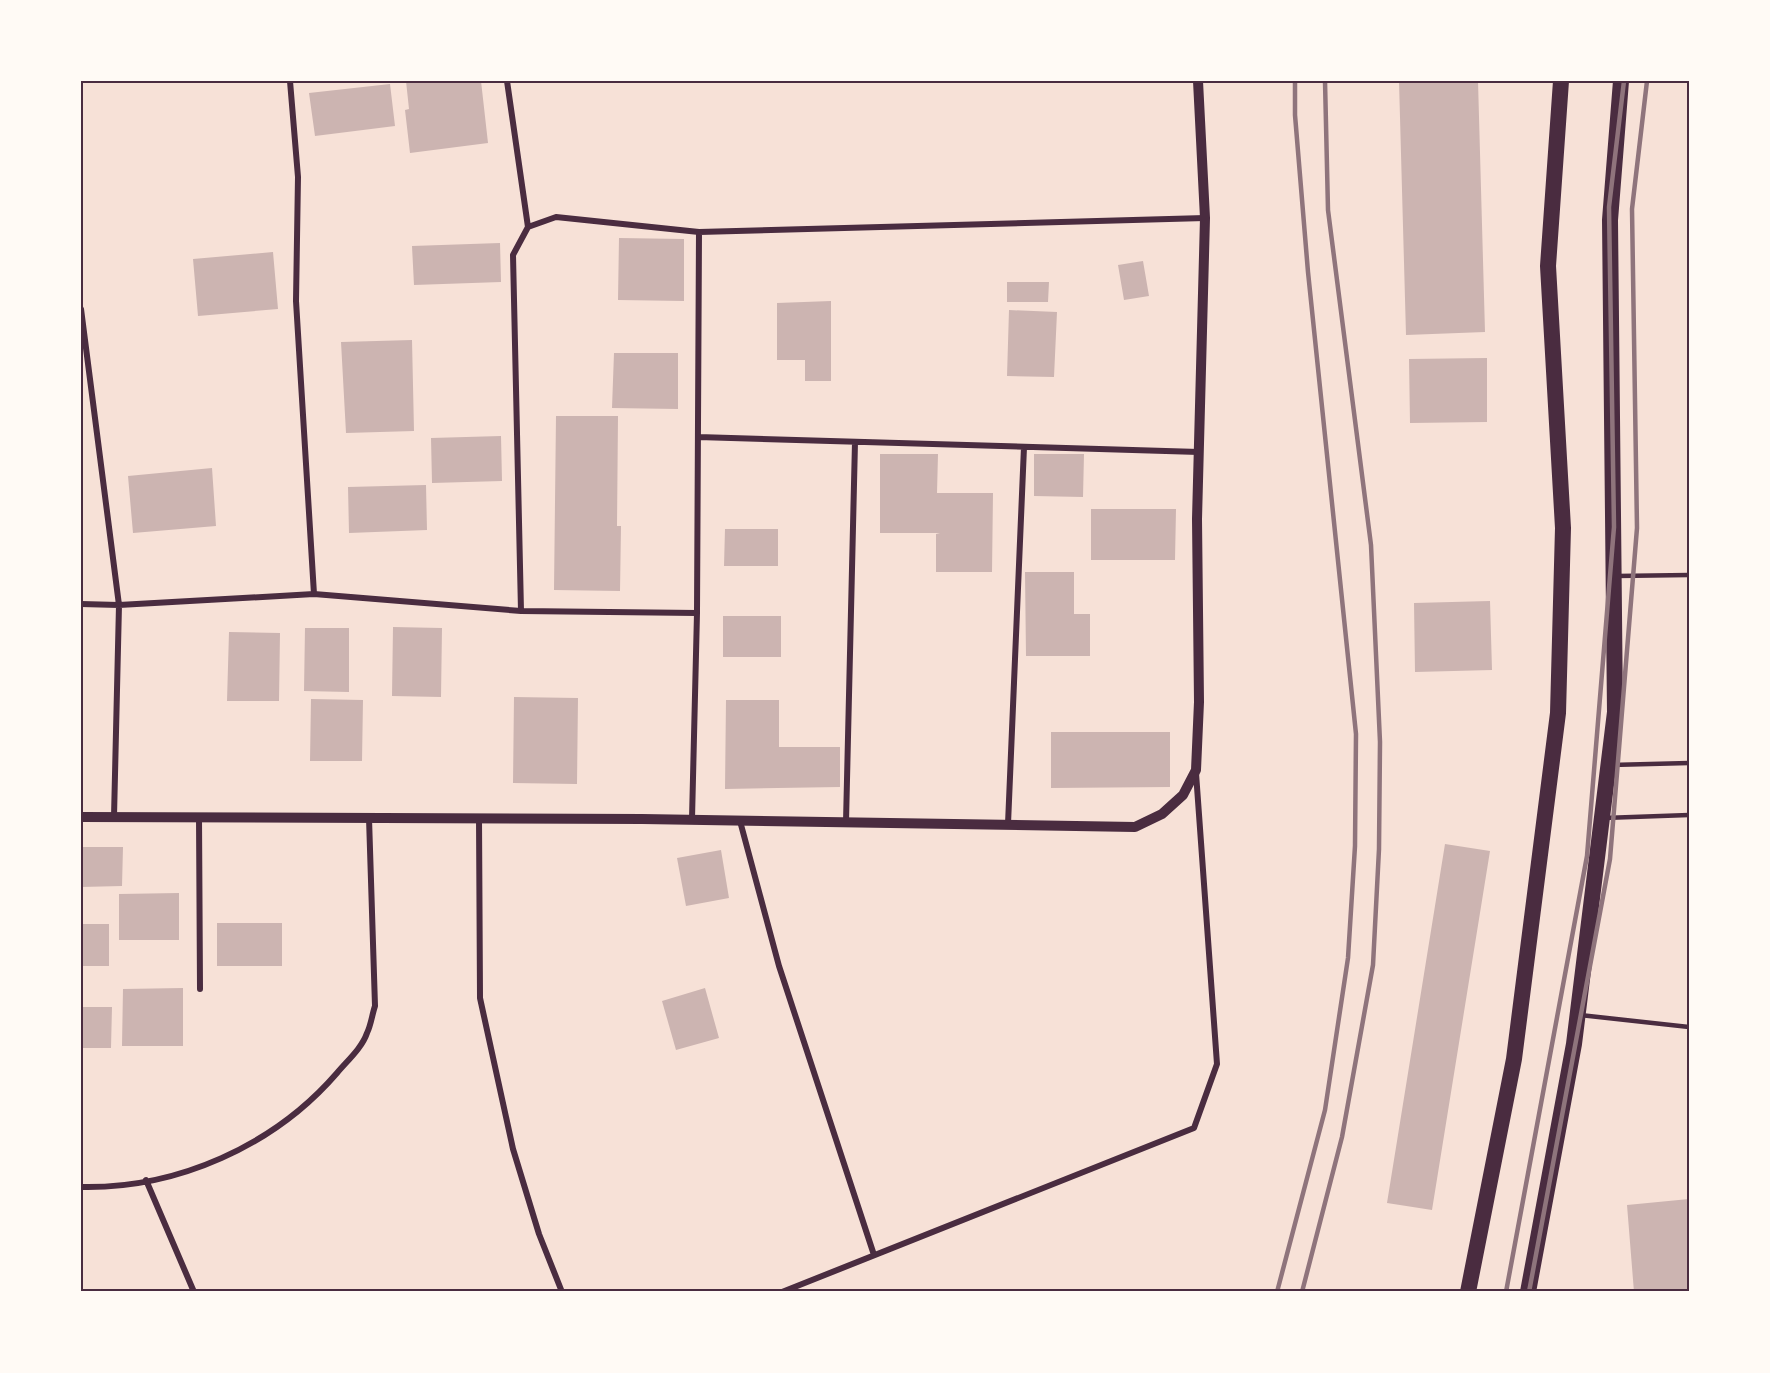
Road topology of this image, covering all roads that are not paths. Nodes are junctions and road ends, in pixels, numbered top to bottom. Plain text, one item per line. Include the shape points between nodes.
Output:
1 (290, 81) edge
2 (507, 81) edge
3 (1198, 81) edge
4 (1561, 81) edge
5 (1621, 81) edge
6 (1205, 218) junction
7 (528, 227) junction
8 (699, 232) junction
9 (81, 309) edge
10 (698, 437) junction
11 (855, 442) junction
12 (1024, 447) junction
13 (1199, 452) junction
14 (1689, 575) edge
15 (1614, 576) junction
16 (314, 594) junction
17 (81, 604) edge
18 (119, 604) junction
19 (521, 610) junction
20 (697, 613) junction
21 (1689, 763) edge
22 (1608, 765) junction
23 (1196, 770) junction
24 (1689, 814) edge
25 (81, 817) edge
26 (114, 817) junction
27 (199, 817) junction
28 (369, 818) junction
29 (479, 818) junction
30 (1602, 818) junction
31 (692, 819) junction
32 (740, 820) junction
33 (846, 822) junction
34 (1008, 824) junction
35 (200, 989) dead end
36 (1577, 1015) junction
37 (1689, 1026) edge
38 (146, 1180) junction
39 (81, 1187) edge
40 (874, 1255) junction
41 (194, 1292) edge
42 (562, 1292) edge
43 (782, 1292) edge
44 (1467, 1292) edge
45 (1528, 1292) edge

1 - 16 street via 298,177 296,301
2 - 7 street
3 - 6 street
4 - 44 highway via 1548,266 1563,528 1558,713 1514,1059
5 - 15 highway via 1610,220
6 - 8 street
6 - 13 street
7 - 8 street via 556,217
7 - 19 street via 513,255
8 - 10 street
9 - 18 street
10 - 11 street
10 - 20 street
11 - 12 street
11 - 33 street
12 - 13 street
12 - 34 street
13 - 23 street
14 - 15 lane
15 - 22 highway via 1615,712
16 - 18 street
16 - 19 street
17 - 18 street
18 - 26 street
19 - 20 street
20 - 31 street
21 - 22 lane
22 - 30 highway
23 - 34 street via 1183,795 1162,814 1135,826
23 - 40 street via 1217,1064 1194,1128
24 - 30 lane
25 - 26 street
26 - 27 street
27 - 28 street
27 - 35 street
28 - 29 street
28 - 38 street via 375,1006 367,1035 318,1095 255,1143 202,1167
29 - 31 street
29 - 42 street via 480,998 513,1149
30 - 36 highway
31 - 32 street
32 - 33 street
32 - 40 street via 779,966
33 - 34 street
36 - 37 lane
36 - 45 highway
38 - 39 street via 110,1187
38 - 41 street
40 - 43 street

